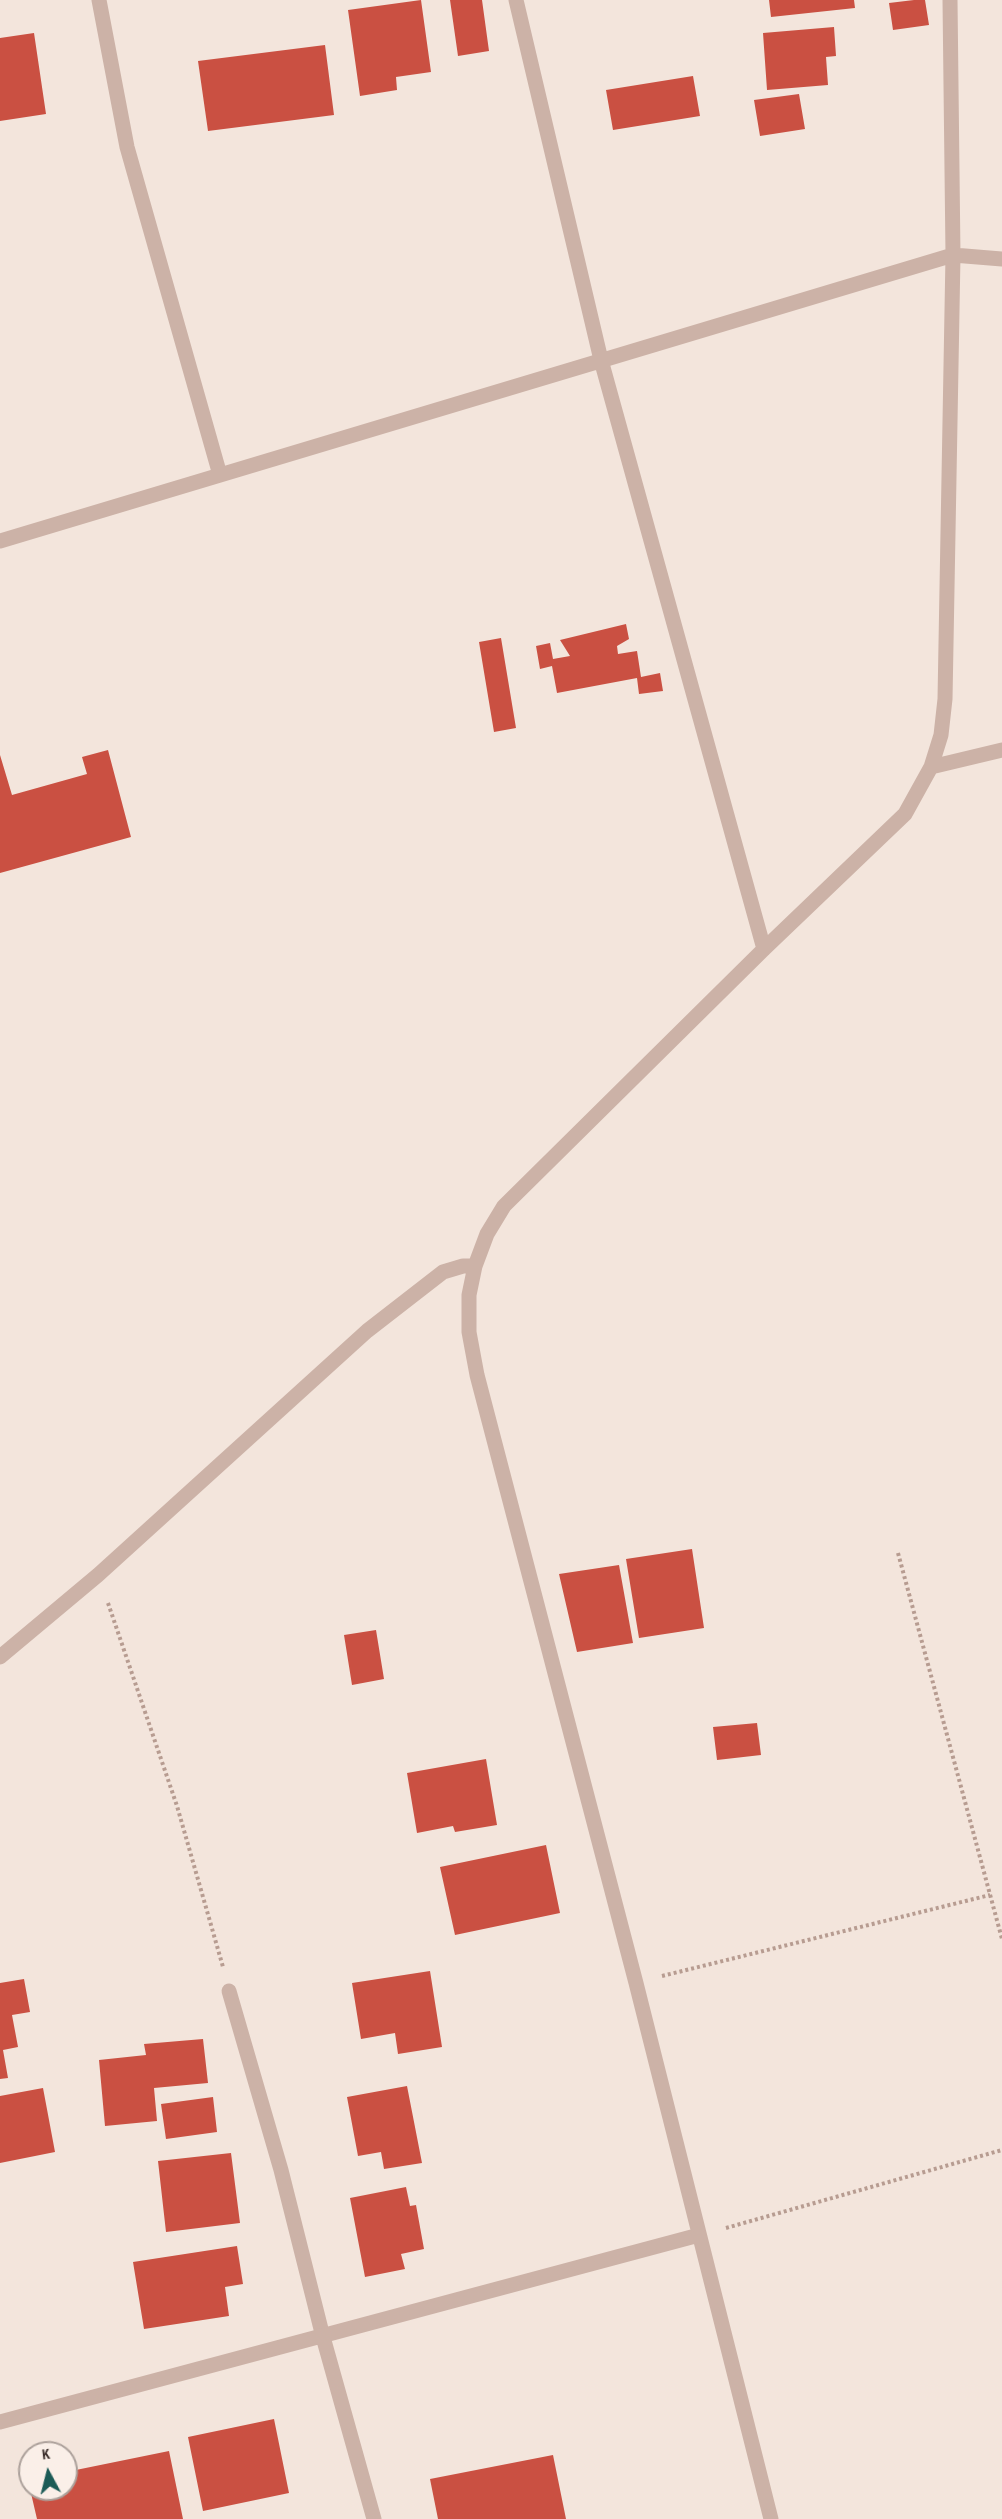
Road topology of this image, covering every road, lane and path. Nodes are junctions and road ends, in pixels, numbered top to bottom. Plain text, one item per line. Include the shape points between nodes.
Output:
1 (99, 0) edge
2 (516, 0) edge
3 (950, 0) edge
4 (953, 255) junction
5 (1002, 259) edge
6 (601, 360) junction
7 (220, 475) junction
8 (0, 542) edge
9 (1002, 750) edge
10 (931, 767) junction
11 (764, 949) junction
12 (475, 1266) junction
13 (898, 1553) dead end
14 (98, 1575) junction
15 (0, 1657) edge
16 (990, 1895) junction
17 (1002, 1939) edge
18 (636, 1983) junction
19 (230, 1991) joint
20 (1002, 2150) edge
21 (699, 2235) junction
22 (323, 2337) junction
23 (0, 2422) edge
24 (374, 2519) edge
25 (771, 2519) edge

1 - 7 street via 127,147
2 - 6 street
3 - 4 street
4 - 5 street
4 - 6 street
4 - 10 street via 945,699
6 - 7 street
6 - 11 street
7 - 8 street
9 - 10 street
10 - 11 street via 905,814
11 - 12 street via 504,1206 487,1234
12 - 14 street via 443,1272 367,1331
12 - 18 street via 469,1332 477,1375
13 - 16 path
14 - 15 street
14 - 19 path via 177,1806
16 - 17 path
16 - 18 path
18 - 21 street
19 - 22 street
20 - 21 path
21 - 22 street
21 - 25 street
22 - 23 street
22 - 24 street

